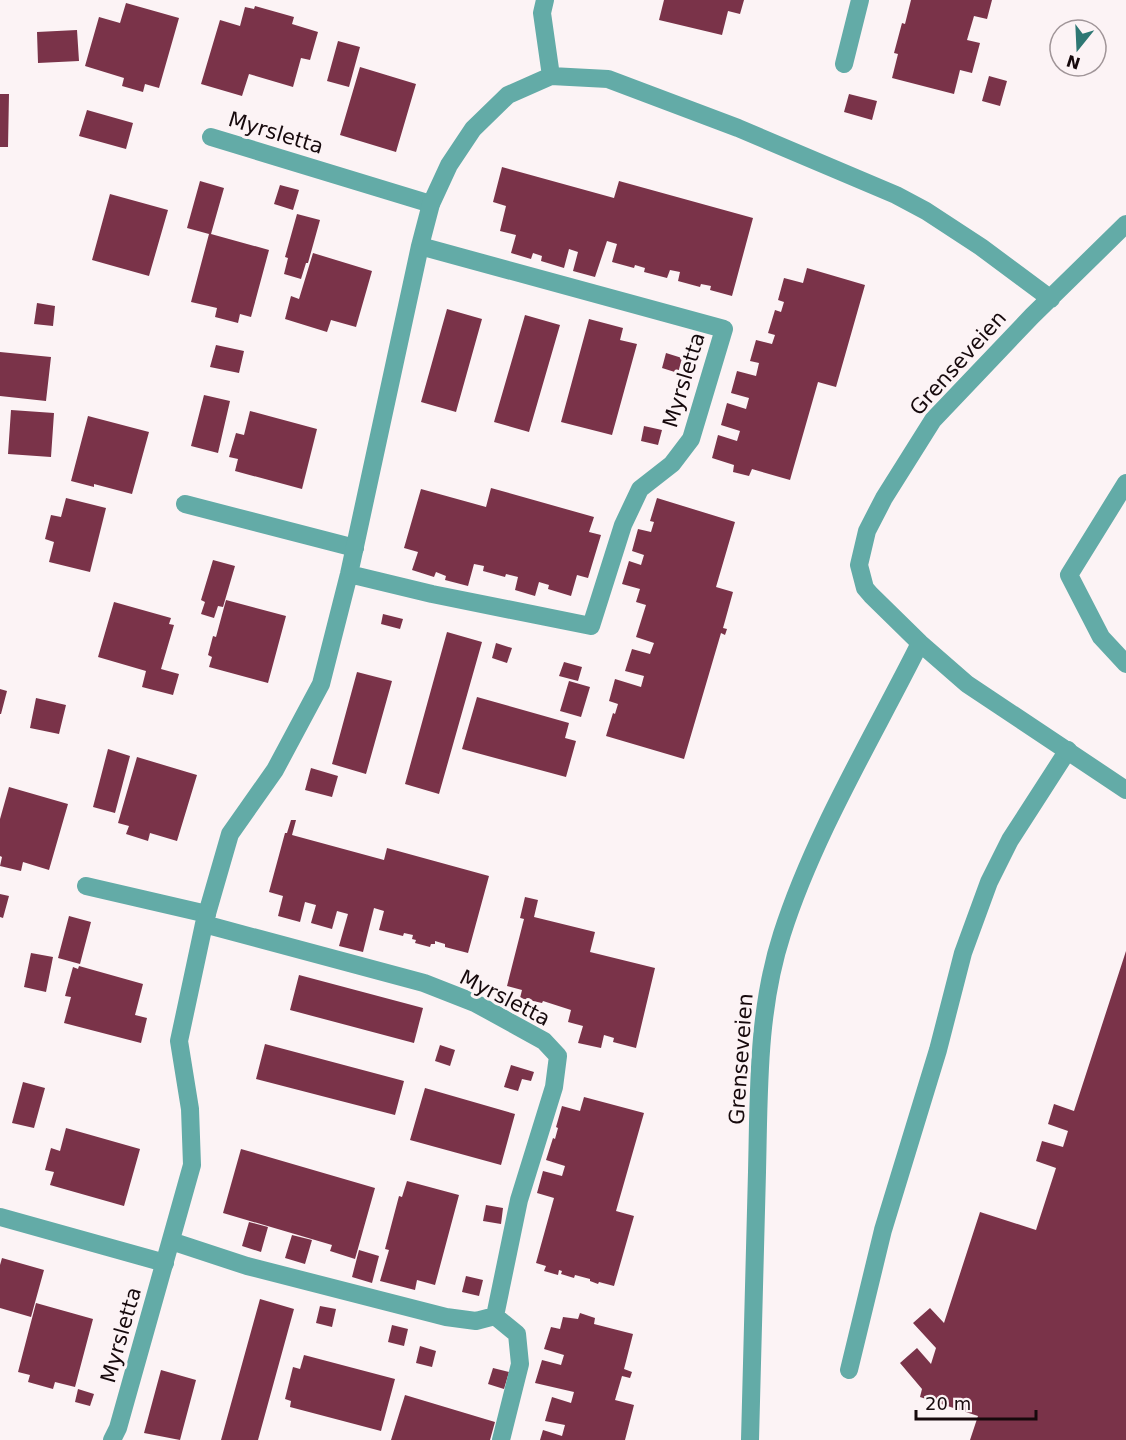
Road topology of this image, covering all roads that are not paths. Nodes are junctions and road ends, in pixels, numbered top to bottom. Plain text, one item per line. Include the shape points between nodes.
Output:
1 (545, 0) edge
2 (860, 0) edge
3 (844, 64) dead end
4 (551, 76) junction
5 (212, 137) dead end
6 (431, 204) junction
7 (1126, 224) edge
8 (420, 246) junction
9 (1051, 299) junction
10 (1126, 483) edge
11 (185, 504) dead end
12 (355, 548) junction
13 (349, 574) junction
14 (920, 643) junction
15 (1126, 664) edge
16 (1068, 750) junction
17 (1126, 790) edge
18 (86, 886) dead end
19 (205, 919) junction
20 (0, 1216) edge
21 (171, 1240) junction
22 (165, 1263) junction
23 (495, 1316) junction
24 (849, 1370) dead end
25 (112, 1440) edge
26 (501, 1440) edge
27 (750, 1440) edge

1 - 4 street via 542,13
2 - 3 street
4 - 6 street, Myrsletta via 508,95 473,129 448,165
4 - 9 street, Myrsletta via 608,79 897,195 981,247
5 - 6 street, Myrsletta
6 - 8 street, Myrsletta
7 - 9 street, Grenseveien
8 - 12 street, Myrsletta
8 - 13 street, Myrsletta via 724,329 691,439 672,464 640,489 623,525 591,626
9 - 14 street, Grenseveien via 933,420 867,531 859,565 865,588
10 - 15 street via 1069,575 1101,637
11 - 12 street
12 - 13 street, Myrsletta
13 - 19 street, Myrsletta via 321,684 275,770 230,834
14 - 16 street, Grenseveien via 967,684
14 - 27 street, Grenseveien via 804,875 768,987 759,1081
16 - 17 street, Grenseveien
16 - 24 street via 1010,840 989,882 963,953 883,1230
18 - 19 street
19 - 21 street, Myrsletta via 179,1041 190,1109 192,1165
19 - 23 street, Myrsletta via 424,983 495,1014 544,1041 558,1056 554,1087 519,1200
20 - 22 street
21 - 22 street, Myrsletta
21 - 23 street via 247,1266 446,1317 476,1321
22 - 25 street, Myrsletta
23 - 26 street via 517,1334 520,1364

